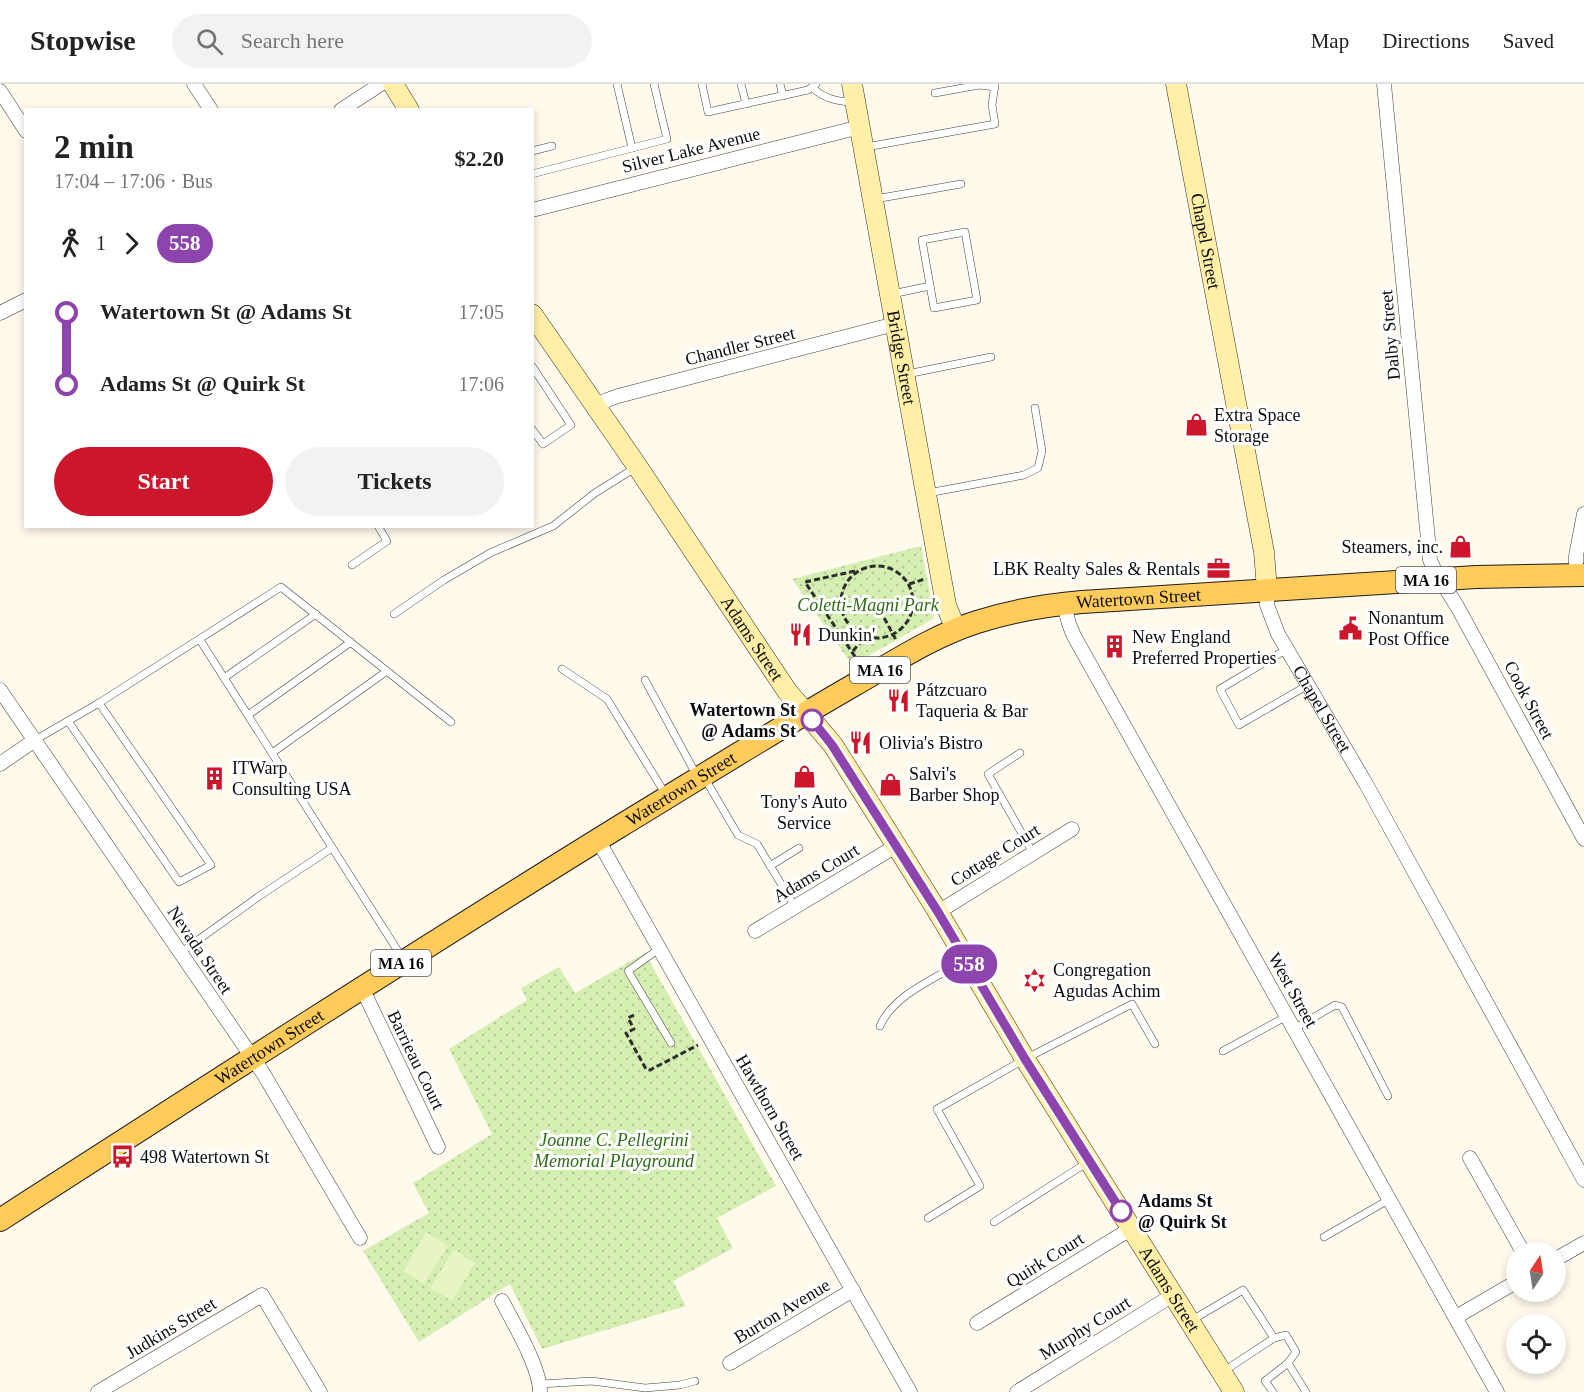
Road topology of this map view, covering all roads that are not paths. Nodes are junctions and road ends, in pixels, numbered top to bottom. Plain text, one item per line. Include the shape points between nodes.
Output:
1 (194, 84) edge
2 (381, 84) edge
3 (393, 84) edge
4 (617, 84) edge
5 (654, 84) edge
6 (702, 84) edge
7 (741, 84) edge
8 (780, 84) edge
9 (1176, 84) edge
10 (1384, 84) edge
11 (995, 85) edge
12 (815, 86) edge
13 (0, 91) edge
14 (854, 93) edge
15 (935, 93) dead end
16 (783, 96) junction
17 (746, 104) junction
18 (210, 108) edge
19 (344, 108) edge
20 (408, 108) edge
21 (860, 127) junction
22 (24, 128) edge
23 (552, 146) dead end
24 (863, 147) junction
25 (633, 148) junction
26 (534, 150) edge
27 (534, 173) edge
28 (961, 184) dead end
29 (873, 200) junction
30 (534, 209) edge
31 (930, 286) junction
32 (890, 294) junction
33 (24, 301) edge
34 (0, 313) edge
35 (535, 324) edge
36 (895, 324) junction
37 (991, 357) dead end
38 (534, 369) edge
39 (904, 374) junction
40 (596, 406) junction
41 (1035, 408) dead end
42 (534, 432) edge
43 (637, 466) junction
44 (925, 494) junction
45 (1584, 514) edge
46 (379, 528) edge
47 (352, 565) dead end
48 (1580, 575) edge
49 (1440, 580) junction
50 (1267, 589) junction
51 (1064, 604) junction
52 (394, 614) dead end
53 (316, 615) junction
54 (956, 630) junction
55 (200, 640) junction
56 (351, 642) junction
57 (1287, 649) junction
58 (562, 669) dead end
59 (387, 671) junction
60 (225, 678) junction
61 (645, 680) dead end
62 (1308, 685) junction
63 (0, 690) edge
64 (99, 703) junction
65 (805, 712) junction
66 (248, 715) junction
67 (68, 721) junction
68 (451, 722) dead end
69 (35, 740) junction
70 (272, 753) junction
71 (1020, 753) dead end
72 (0, 764) edge
73 (701, 777) junction
74 (668, 797) junction
75 (1072, 829) dead end
76 (1582, 830) edge
77 (598, 840) junction
78 (896, 846) junction
79 (332, 848) junction
80 (799, 848) dead end
81 (1033, 853) junction
82 (770, 866) junction
83 (795, 907) junction
84 (938, 912) junction
85 (755, 931) dead end
86 (659, 949) junction
87 (180, 953) junction
88 (966, 960) junction
89 (404, 961) junction
90 (362, 988) junction
91 (1287, 1016) junction
92 (880, 1026) dead end
93 (1294, 1029) junction
94 (671, 1043) dead end
95 (1155, 1044) dead end
96 (1223, 1051) dead end
97 (252, 1058) junction
98 (1025, 1059) junction
99 (1388, 1096) dead end
100 (438, 1147) dead end
101 (1470, 1158) dead end
102 (1089, 1161) junction
103 (1584, 1180) edge
104 (1390, 1199) junction
105 (928, 1218) dead end
106 (0, 1220) edge
107 (994, 1222) dead end
108 (1132, 1228) junction
109 (1324, 1237) dead end
110 (360, 1238) dead end
111 (1517, 1242) edge
112 (1584, 1243) edge
113 (1566, 1253) edge
114 (1506, 1288) edge
115 (853, 1290) junction
116 (1173, 1295) junction
117 (502, 1300) dead end
118 (1456, 1317) junction
119 (1190, 1321) junction
120 (976, 1323) dead end
121 (1274, 1338) junction
122 (730, 1363) dead end
123 (1288, 1364) junction
124 (1222, 1372) junction
125 (695, 1381) dead end
126 (540, 1388) edge
127 (98, 1392) edge
128 (320, 1392) edge
129 (910, 1392) edge
130 (1017, 1392) edge
131 (1234, 1392) edge
132 (1274, 1392) edge
133 (1306, 1392) edge
134 (1497, 1392) edge

1 - 18 street
2 - 19 street
3 - 20 street
4 - 25 lane
5 - 25 lane via 667,139
6 - 17 lane via 708,112
7 - 17 lane
8 - 16 lane
9 - 50 street, Chapel Street via 1264,552
10 - 49 street, Dalby Street via 1430,560
11 - 15 lane
11 - 24 lane via 995,124
12 - 14 lane via 821,94 838,101
12 - 16 lane
13 - 22 street
14 - 21 street, Bridge Street
16 - 17 lane
21 - 24 street, Bridge Street
21 - 30 street, Silver Lake Avenue
23 - 26 lane
24 - 29 street, Bridge Street
25 - 27 lane
28 - 29 lane
29 - 32 street, Bridge Street
31 - 31 lane via 922,240 965,232 977,300 934,308
31 - 32 lane
32 - 36 street, Bridge Street
33 - 34 street
35 - 40 street, Adams Street
36 - 39 street, Bridge Street
36 - 40 street, Chandler Street via 618,396
37 - 39 lane
38 - 42 lane via 571,425 543,444
39 - 44 street, Bridge Street
40 - 43 street, Adams Street
41 - 44 lane via 1042,451 1038,468 1024,475
43 - 52 lane via 553,526 490,553
43 - 65 street, Adams Street
44 - 54 street, Bridge Street via 946,605
45 - 48 street via 1576,556
46 - 47 lane via 387,541
48 - 49 main road, Watertown Street / MA 16
49 - 50 main road, Watertown Street / MA 16
49 - 76 street, Cook Street
50 - 51 main road, Watertown Street / MA 16
50 - 57 street, Chapel Street via 1271,618
51 - 54 main road, Watertown Street / MA 16 via 978,621
51 - 91 street, West Street via 1074,636
53 - 55 lane via 282,587
53 - 56 lane
53 - 60 lane
54 - 65 main road, Watertown Street / MA 16
55 - 60 lane
55 - 64 lane
56 - 59 lane
56 - 66 lane
57 - 62 street, Chapel Street
57 - 62 lane via 1220,689 1239,725
58 - 74 lane via 607,699
59 - 68 lane
59 - 70 lane
60 - 66 lane
61 - 73 lane
62 - 103 street, Chapel Street
63 - 69 street, Nevada Street
64 - 67 lane
64 - 67 lane via 211,865 179,882
65 - 73 main road, Watertown Street / MA 16
65 - 78 street, Adams Street via 832,745
66 - 70 lane
67 - 69 lane
69 - 72 street
69 - 87 street, Nevada Street
70 - 79 lane
71 - 81 lane via 988,774
73 - 74 main road, Watertown Street / MA 16
73 - 82 lane via 738,835 757,844
74 - 77 main road, Watertown Street / MA 16
75 - 81 street, Cottage Court
77 - 86 street, Hawthorn Street
77 - 89 main road, Watertown Street / MA 16
78 - 83 street, Adams Court
78 - 84 street, Adams Street
79 - 87 lane
79 - 89 lane
80 - 82 lane
81 - 84 street, Cottage Court
82 - 83 lane
83 - 85 street, Adams Court
84 - 88 street, Adams Street
86 - 94 lane via 628,971
86 - 115 street, Hawthorn Street
87 - 97 street, Nevada Street
88 - 92 lane via 901,998
88 - 98 street, Adams Street
89 - 90 main road, Watertown Street / MA 16
90 - 97 main road, Watertown Street / MA 16
90 - 100 street, Barrieau Court
91 - 93 street, West Street
91 - 96 lane
93 - 99 lane via 1335,1005 1342,1007
93 - 104 street, West Street
95 - 98 lane via 1132,1004
97 - 106 main road, Watertown Street / MA 16
97 - 110 street, Nevada Street
98 - 102 street, Adams Street
98 - 105 lane via 937,1109 980,1186
101 - 111 street
102 - 107 lane
102 - 108 street, Adams Street
104 - 109 lane
104 - 118 street, West Street
108 - 116 street, Adams Street
108 - 120 street, Quirk Court
112 - 113 street
114 - 118 street
115 - 122 street, Burton Avenue
115 - 129 street, Hawthorn Street
116 - 119 street, Adams Street
116 - 130 street, Murphy Court
117 - 126 street via 535,1367
118 - 134 street, West Street
119 - 121 lane via 1243,1290
119 - 124 street, Adams Street
121 - 123 lane via 1286,1335 1296,1352
121 - 124 lane
123 - 132 lane via 1266,1381
123 - 133 lane
124 - 131 street, Adams Street
125 - 126 lane via 645,1388 592,1381
127 - 128 street, Judkins Street via 262,1295

